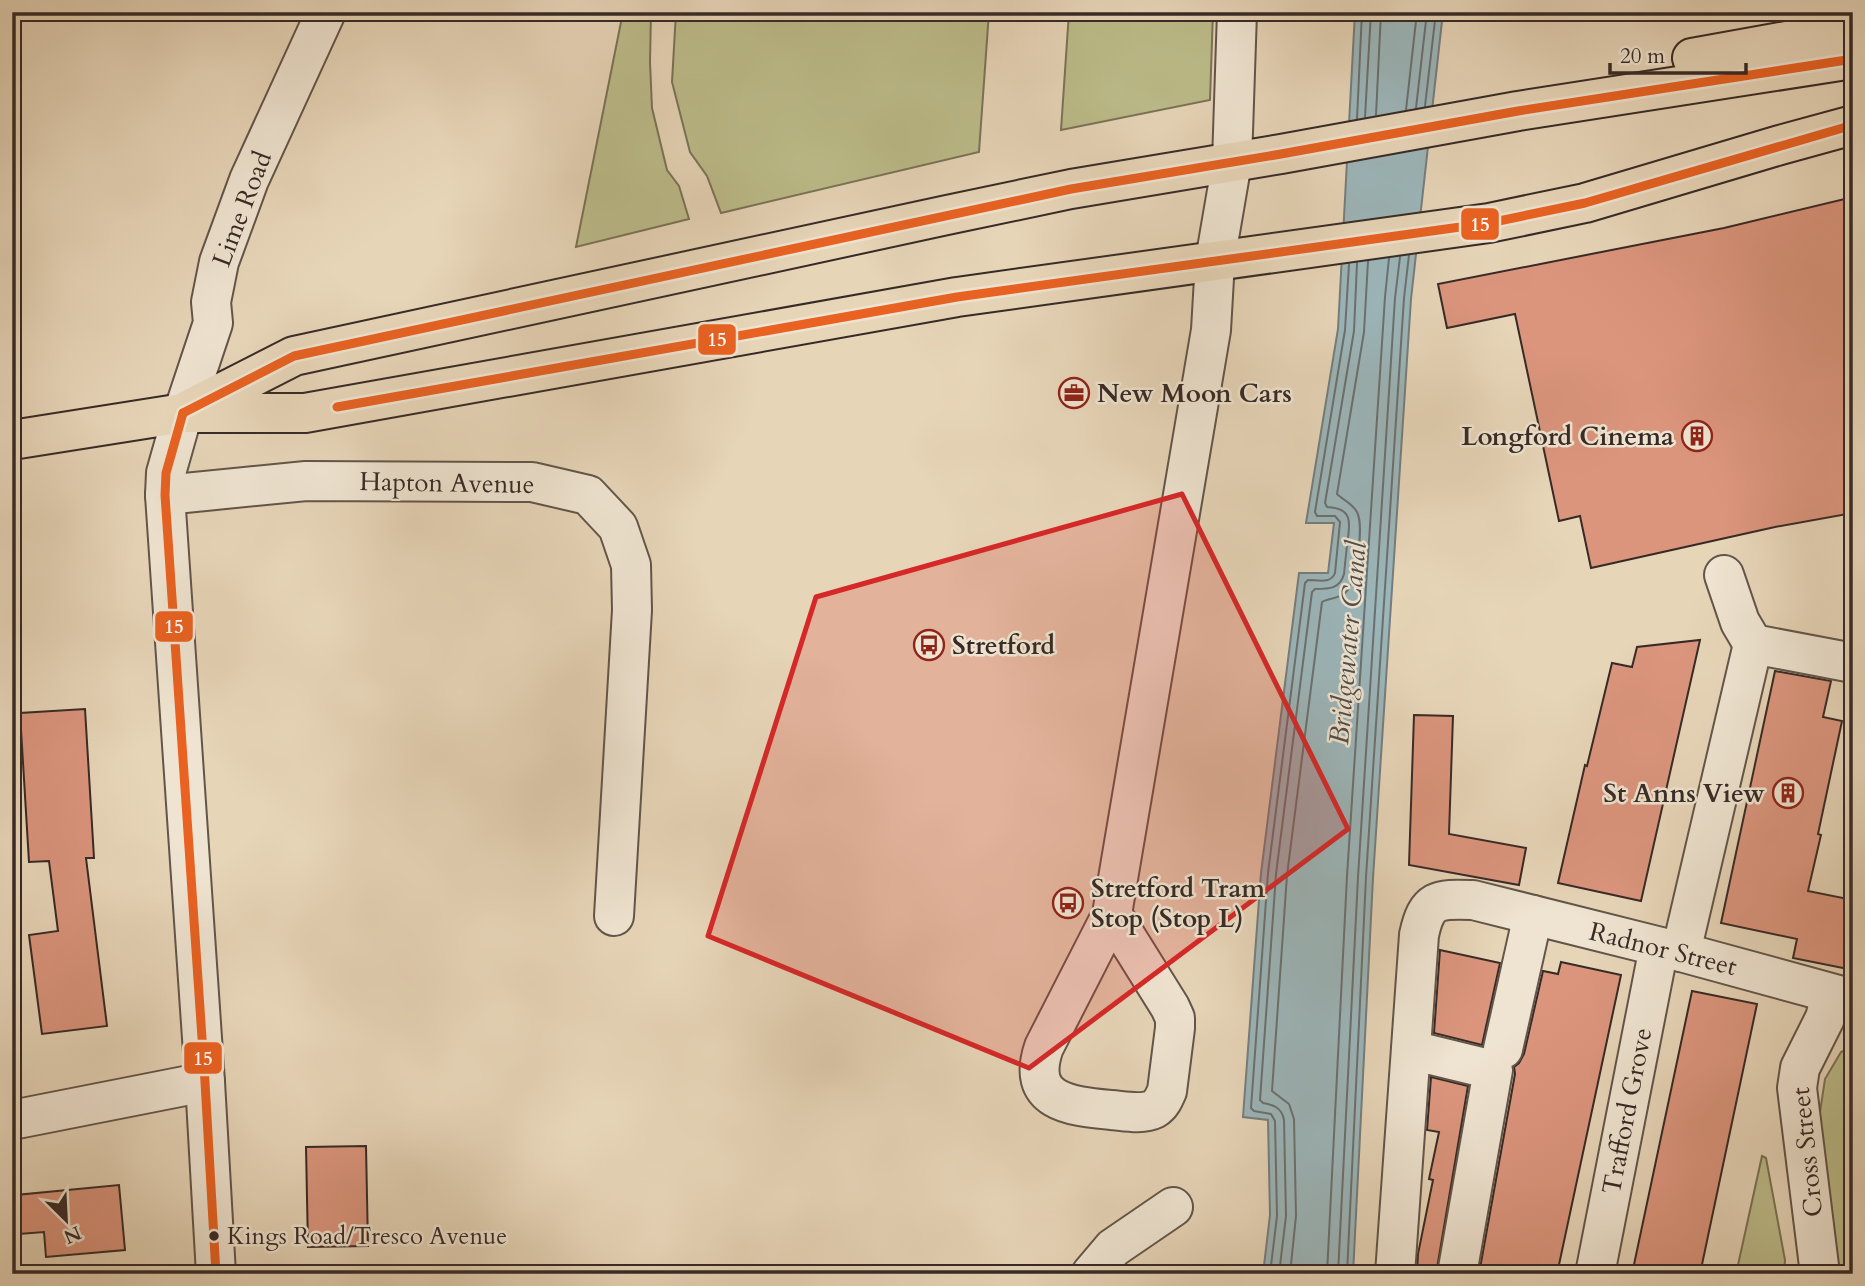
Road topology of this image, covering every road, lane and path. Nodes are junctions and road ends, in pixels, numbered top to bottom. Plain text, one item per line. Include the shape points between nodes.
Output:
1 (326, 12) edge
2 (1237, 12) edge
3 (1853, 29) edge
4 (1853, 59) edge
5 (1569, 103) junction
6 (1853, 125) edge
7 (1233, 162) junction
8 (1215, 261) junction
9 (183, 413) junction
10 (12, 440) edge
11 (165, 495) junction
12 (1724, 575) dead end
13 (1753, 645) junction
14 (1853, 663) edge
15 (1112, 914) junction
16 (1533, 915) junction
17 (614, 916) dead end
18 (1670, 950) junction
19 (1842, 997) edge
20 (1503, 1049) dead end
21 (1411, 1050) junction
22 (205, 1082) junction
23 (12, 1120) edge
24 (1173, 1207) dead end
25 (216, 1274) edge
26 (1091, 1274) edge
27 (1395, 1274) edge
28 (1457, 1274) edge
29 (1595, 1274) edge
30 (1820, 1274) edge

1 - 9 street, Lime Road via 249,180 219,262 211,302 214,323
2 - 7 street
3 - 5 highway via 1655,65
4 - 5 highway
5 - 7 highway
6 - 8 highway via 1585,203 1489,223
7 - 8 street
7 - 9 highway via 1071,189 294,356
8 - 9 highway via 957,297 305,413
8 - 15 street via 1211,330
9 - 10 highway
9 - 11 street, Lime Road via 166,473
11 - 17 street, Hapton Avenue via 306,481 532,482 588,495 618,527 631,565
11 - 22 street, Lime Road
12 - 13 street
13 - 14 street
13 - 18 street, Trafford Grove
15 - 15 street via 1175,1017 1167,1091 1156,1108 1145,1111 1069,1105 1048,1092 1040,1074 1044,1046
16 - 18 street, Radnor Street
16 - 20 street
16 - 21 street, Radnor Street via 1473,900 1434,903 1423,917 1419,935
18 - 19 street, Radnor Street
18 - 29 street, Trafford Grove
19 - 30 street, Cross Street via 1825,1018 1800,1068 1797,1088
21 - 27 street, Radnor Street
21 - 28 street via 1493,1070
22 - 23 street
22 - 25 street, Lime Road
24 - 26 street via 1113,1248

